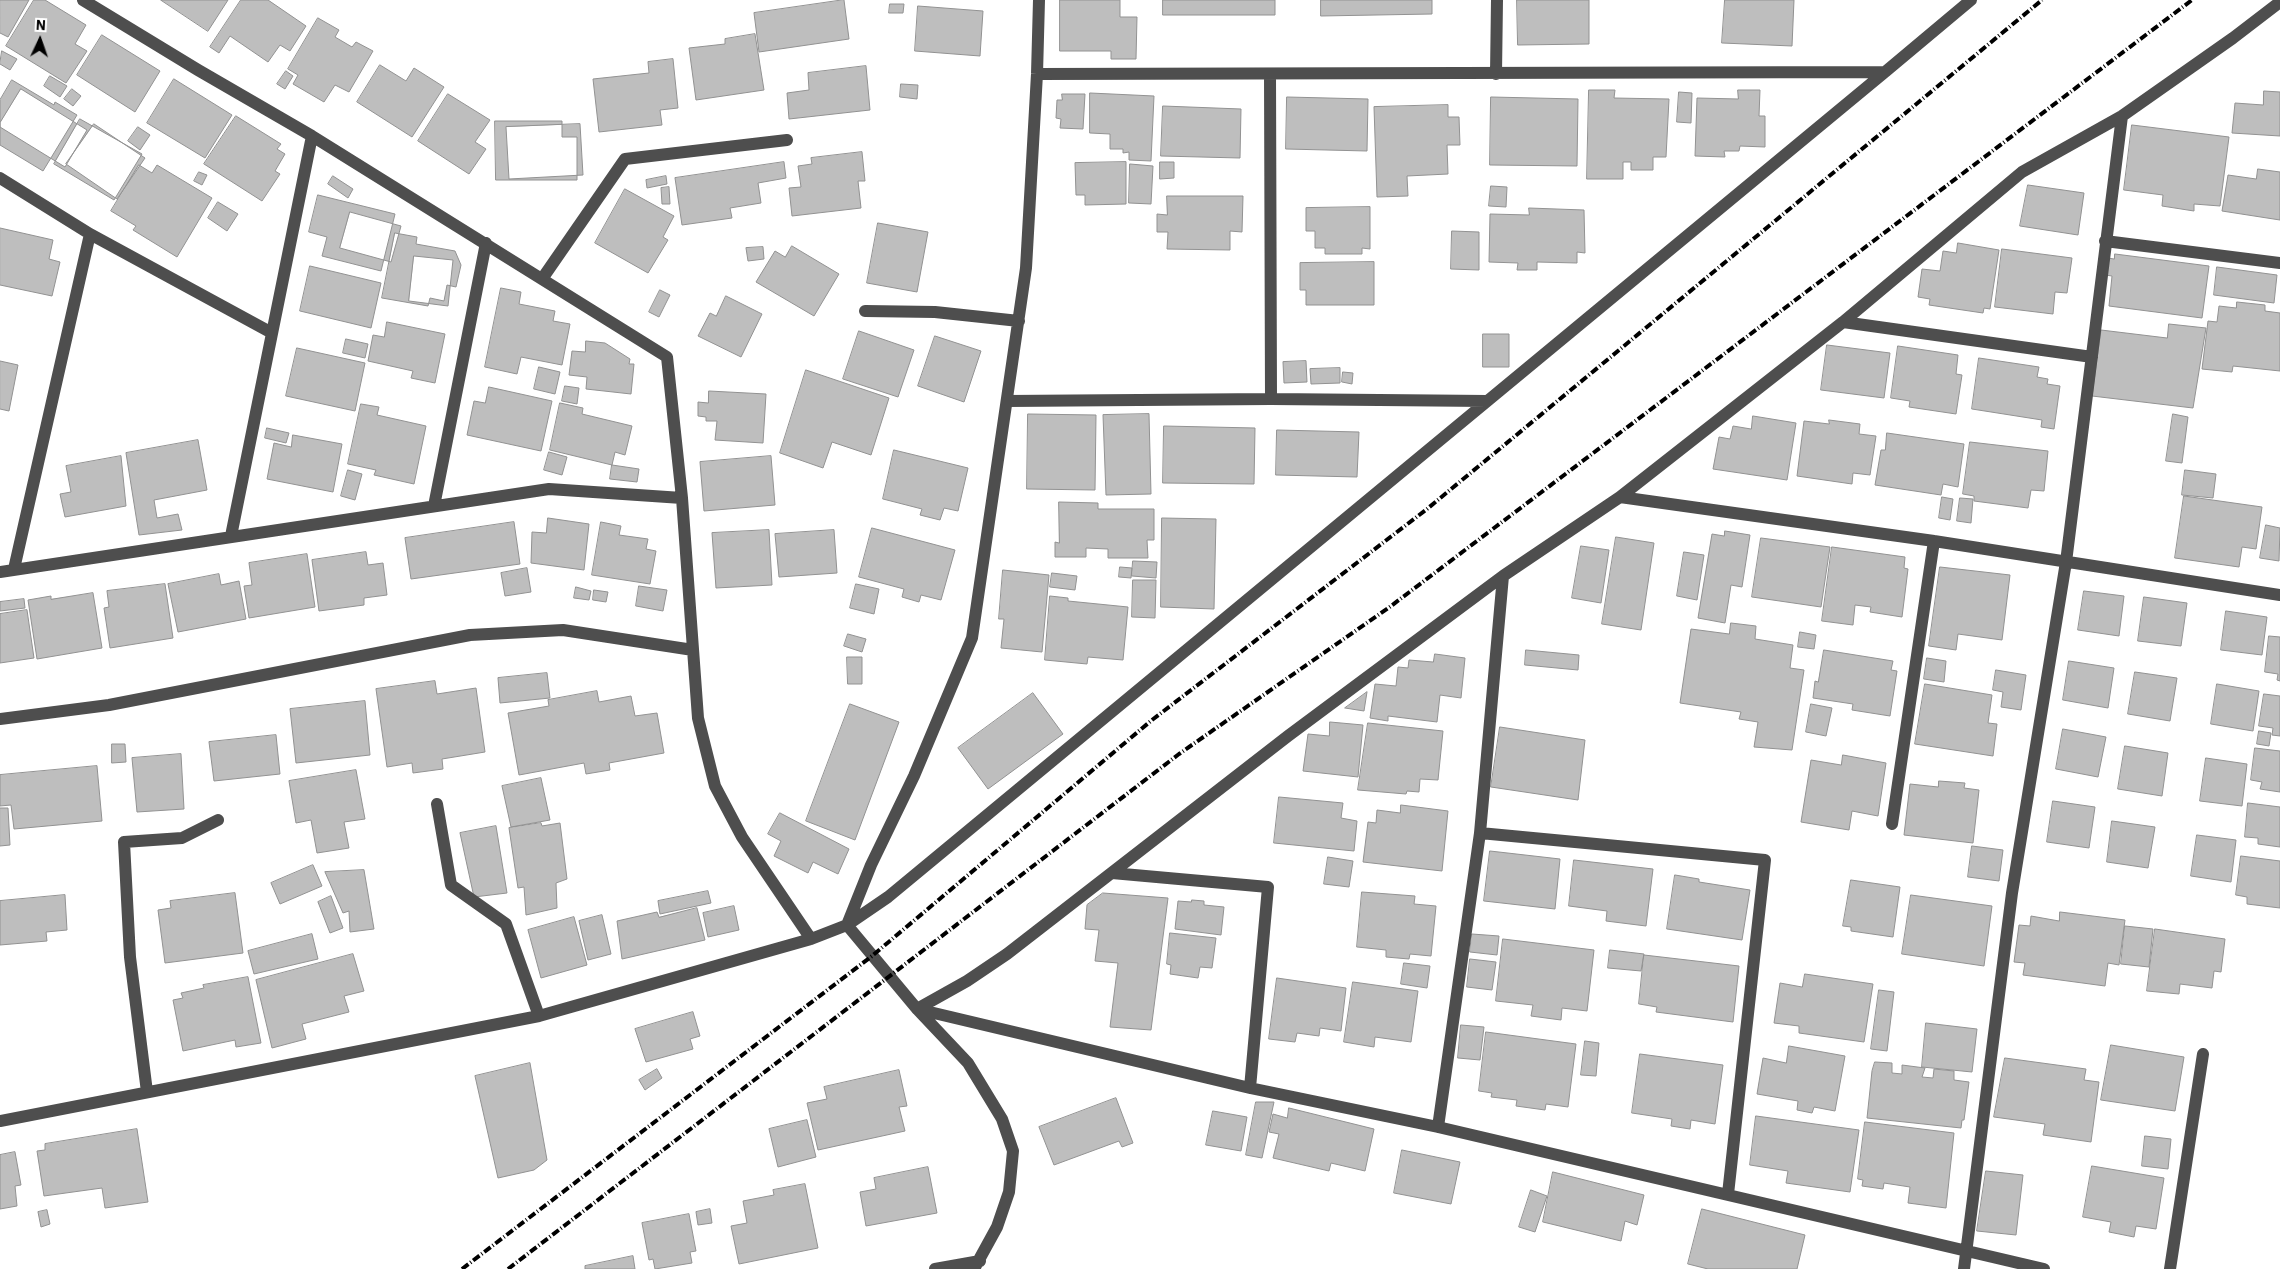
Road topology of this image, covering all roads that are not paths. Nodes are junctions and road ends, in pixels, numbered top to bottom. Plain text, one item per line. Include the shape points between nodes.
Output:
1 (83, 0) edge
2 (1039, 0) edge
3 (1497, 0) edge
4 (1971, 0) edge
5 (2280, 2) edge
6 (1885, 72) junction
7 (1037, 74) junction
8 (1270, 74) junction
9 (1496, 74) junction
10 (2122, 116) junction
11 (312, 136) junction
12 (787, 140) dead end
13 (0, 178) edge
14 (90, 234) junction
15 (2106, 241) junction
16 (486, 243) junction
17 (2280, 263) edge
18 (542, 279) junction
19 (865, 311) dead end
20 (1019, 322) junction
21 (1843, 322) junction
22 (272, 333) junction
23 (2092, 357) junction
24 (1270, 399) junction
25 (1007, 401) junction
26 (1487, 402) junction
27 (1620, 497) junction
28 (682, 498) junction
29 (434, 506) junction
30 (232, 536) junction
31 (1934, 541) junction
32 (2066, 562) junction
33 (14, 569) junction
34 (0, 572) edge
35 (1503, 576) junction
36 (2280, 595) edge
37 (692, 650) junction
38 (0, 719) edge
39 (437, 804) dead end
40 (218, 820) dead end
41 (1892, 824) dead end
42 (1480, 833) junction
43 (1112, 874) junction
44 (847, 925) junction
45 (811, 939) junction
46 (917, 1009) junction
47 (539, 1016) junction
48 (2202, 1054) dead end
49 (1250, 1088) junction
50 (146, 1092) junction
51 (0, 1121) edge
52 (1438, 1127) junction
53 (1728, 1194) junction
54 (1967, 1252) junction
55 (977, 1265) edge
56 (935, 1269) edge
57 (1964, 1269) edge
58 (2044, 1269) edge
59 (2170, 1269) edge

1 - 11 street
2 - 7 street
3 - 9 street
4 - 6 street
5 - 10 street
6 - 9 street
6 - 26 street
7 - 8 street
7 - 20 street via 1026,268
8 - 9 street
8 - 24 street
10 - 15 street
10 - 21 street via 2022,172
11 - 16 street
11 - 22 street
12 - 18 street via 625,159
13 - 14 street
14 - 22 street
14 - 33 street
15 - 17 street
15 - 23 street
16 - 18 street
16 - 29 street
18 - 28 street via 668,357
19 - 20 street via 935,312
20 - 25 street
21 - 23 street
21 - 27 street
22 - 30 street
23 - 32 street
24 - 25 street
24 - 26 street
25 - 44 street via 972,638
26 - 44 street via 888,897
27 - 31 street
27 - 35 street
28 - 29 street via 549,489
28 - 37 street
29 - 30 street
30 - 33 street
31 - 32 street
31 - 41 street
32 - 36 street
32 - 54 street via 2012,893
33 - 34 street
35 - 42 street
35 - 43 street via 1288,736
37 - 38 street via 563,630 470,635 108,705
37 - 45 street via 698,718 715,786 742,837
39 - 47 street via 451,885 506,924
40 - 50 street via 182,838 124,842 130,957
42 - 52 street
42 - 53 street via 1765,860
43 - 46 street via 1007,954
43 - 49 street via 1268,887
44 - 45 street
44 - 46 street
45 - 47 street
46 - 49 street
46 - 55 street via 968,1062 1002,1119 1013,1151 1010,1192 997,1228
47 - 50 street
48 - 59 street
49 - 52 street
50 - 51 street
52 - 53 street
53 - 54 street
54 - 57 street
54 - 58 street
55 - 56 street

